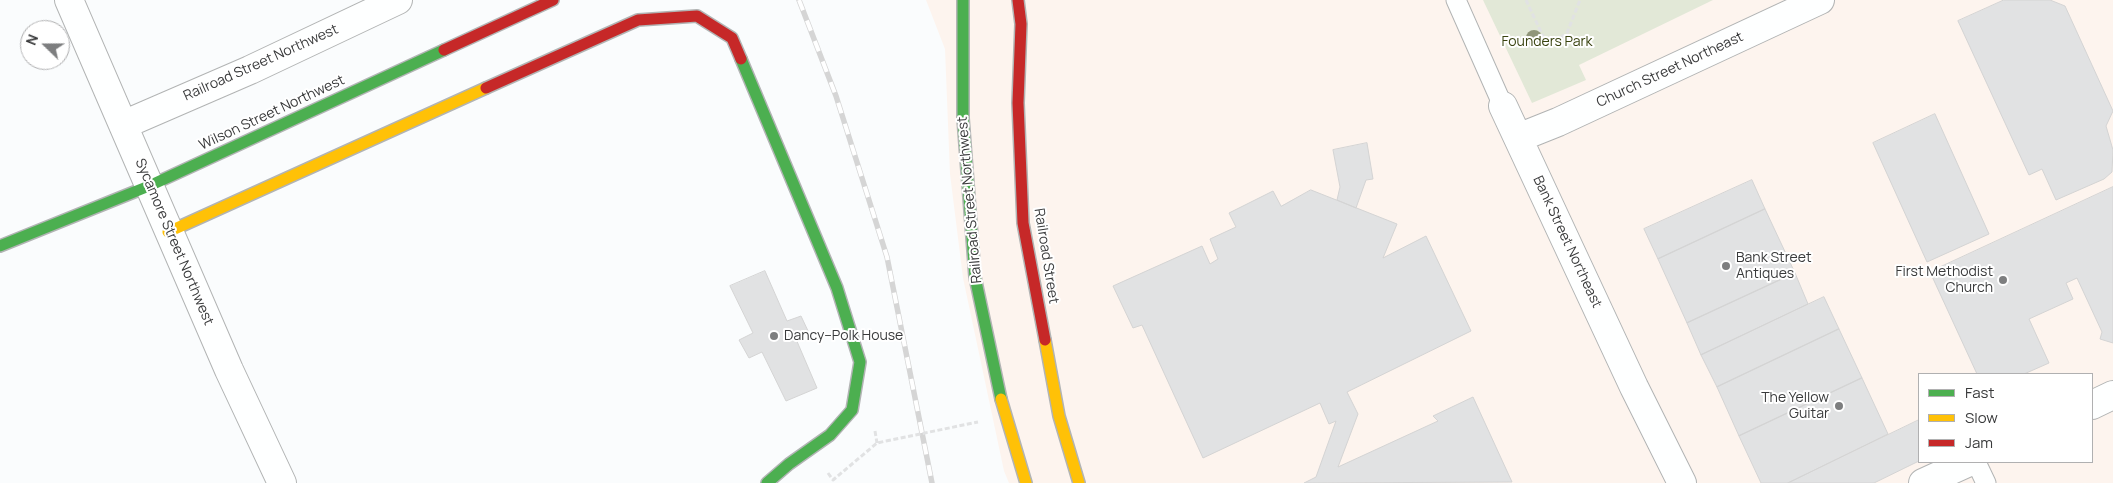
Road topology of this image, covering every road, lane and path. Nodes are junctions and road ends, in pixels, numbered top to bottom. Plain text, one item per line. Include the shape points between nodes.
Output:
1 (69, 0) edge
2 (398, 0) edge
3 (553, 0) edge
4 (963, 0) edge
5 (1018, 0) edge
6 (1456, 0) edge
7 (1526, 0) edge
8 (1580, 0) edge
9 (1820, 0) edge
10 (1503, 106) joint
11 (123, 125) junction
12 (1518, 138) junction
13 (149, 186) junction
14 (168, 232) junction
15 (0, 246) edge
16 (2113, 395) edge
17 (2093, 405) edge
18 (978, 422) dead end
19 (886, 441) dead end
20 (1967, 463) edge
21 (1976, 463) edge
22 (282, 483) edge
23 (767, 483) edge
24 (1026, 483) edge
25 (1079, 483) edge
26 (1682, 483) edge
27 (1923, 483) edge
28 (1986, 483) edge

1 - 11 street, Sycamore Street Northwest
2 - 11 street, Railroad Street Northwest
3 - 13 main road, Wilson Street Northwest
4 - 24 main road, Railroad Street Northwest via 963,118 974,277 1004,414
5 - 25 main road, Railroad Street via 1023,223 1059,416
6 - 10 lane, Bank Street Northeast
7 - 8 path via 1548,47 1567,33
9 - 12 street, Church Street Northeast
10 - 12 street, Bank Street Northeast
11 - 13 street, Sycamore Street Northwest
12 - 26 street, Bank Street Northeast
13 - 14 street, Sycamore Street Northwest
13 - 15 main road, Wilson Street Northwest
14 - 22 street, Sycamore Street Northwest
14 - 23 main road via 638,20 697,16 732,38 837,288 860,362 852,410 830,435
16 - 17 street
18 - 19 path, bridge
20 - 27 street
21 - 28 lane

